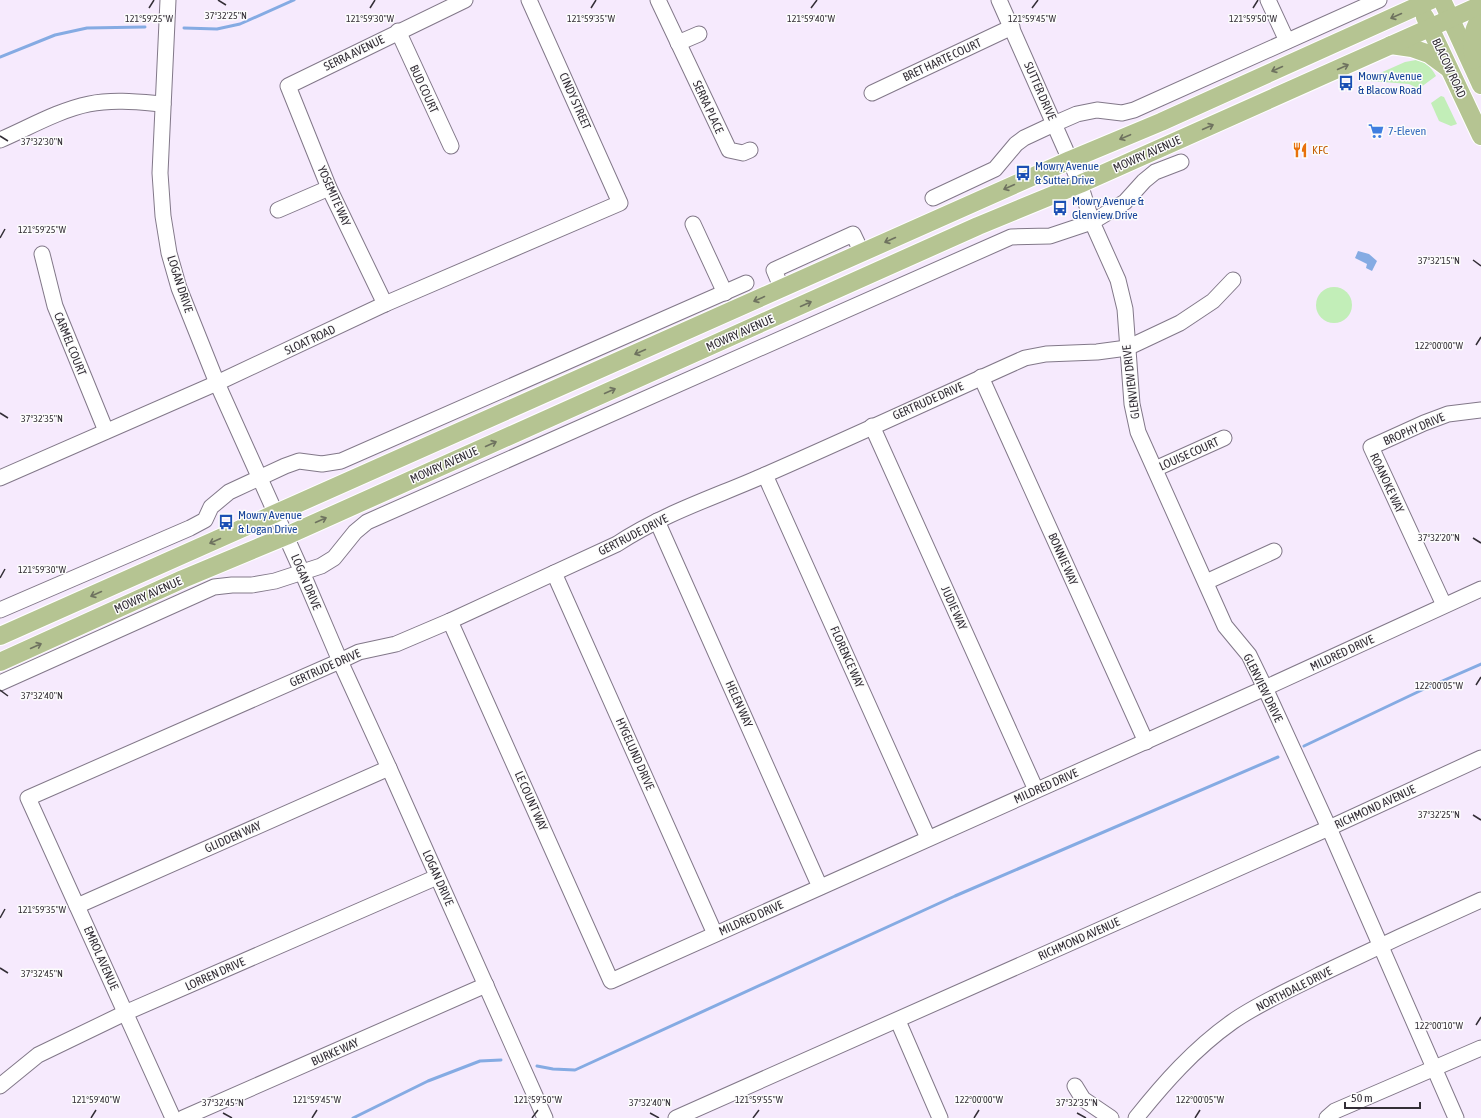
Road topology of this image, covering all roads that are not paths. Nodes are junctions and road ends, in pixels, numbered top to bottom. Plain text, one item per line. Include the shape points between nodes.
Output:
1 (168, 0) edge
2 (465, 0) edge
3 (529, 0) edge
4 (658, 0) edge
5 (999, 0) edge
6 (1268, 0) edge
7 (1379, 0) edge
8 (1442, 0) edge
9 (1423, 2) edge
10 (1481, 5) edge
11 (1481, 16) edge
12 (1450, 19) junction
13 (1012, 28) junction
14 (1430, 28) junction
15 (398, 31) junction
16 (699, 34) dead end
17 (1287, 41) junction
18 (678, 43) junction
19 (1390, 45) junction
20 (1449, 68) junction
21 (1481, 84) edge
22 (288, 86) joint
23 (872, 93) dead end
24 (163, 104) junction
25 (1054, 124) junction
26 (1481, 136) edge
27 (0, 140) edge
28 (451, 146) dead end
29 (750, 150) dead end
30 (1070, 160) junction
31 (1181, 162) dead end
32 (1080, 184) junction
33 (329, 188) junction
34 (934, 198) dead end
35 (620, 203) joint
36 (278, 210) dead end
37 (1092, 222) junction
38 (693, 224) dead end
39 (42, 254) dead end
40 (1233, 280) dead end
41 (746, 283) dead end
42 (725, 293) junction
43 (385, 304) junction
44 (1127, 348) junction
45 (981, 377) junction
46 (217, 383) junction
47 (1481, 410) edge
48 (872, 426) junction
49 (106, 431) junction
50 (1224, 438) dead end
51 (1371, 447) joint
52 (1155, 469) junction
53 (765, 475) junction
54 (260, 477) junction
55 (0, 478) edge
56 (276, 513) junction
57 (657, 521) junction
58 (286, 536) junction
59 (1274, 551) dead end
60 (302, 572) junction
61 (554, 573) junction
62 (1206, 582) junction
63 (1481, 589) edge
64 (1444, 605) junction
65 (0, 610) edge
66 (450, 621) junction
67 (0, 636) edge
68 (340, 661) junction
69 (0, 662) edge
70 (0, 683) edge
71 (1264, 688) junction
72 (1146, 742) junction
73 (1481, 758) edge
74 (389, 768) junction
75 (1036, 790) junction
76 (28, 798) joint
77 (1329, 828) junction
78 (928, 838) junction
79 (437, 877) junction
80 (820, 887) junction
81 (1481, 900) edge
82 (77, 906) junction
83 (715, 934) junction
84 (1382, 945) junction
85 (611, 981) joint
86 (486, 985) junction
87 (126, 1013) junction
88 (898, 1020) junction
89 (1481, 1048) edge
90 (1434, 1069) junction
91 (0, 1086) edge
92 (1075, 1086) dead end
93 (704, 1112) edge
94 (173, 1118) edge
95 (183, 1118) edge
96 (543, 1118) edge
97 (676, 1118) edge
98 (940, 1118) edge
99 (1111, 1118) edge
100 (1136, 1118) edge
101 (1327, 1118) edge
102 (1456, 1118) edge

1 - 24 street, LOGAN DRIVE
2 - 15 street, SERRA AVENUE
3 - 35 street, CINDY STREET
4 - 18 street, SERRA PLACE
5 - 13 street, SUTTER DRIVE
6 - 17 street
7 - 17 street
8 - 12 main road, BLACOW ROAD
9 - 14 main road, BLACOW ROAD
9 -> 30 main road, MOWRY AVENUE via 1161,122
10 - 12 main road, MOWRY AVENUE
11 - 21 main road via 1475,26 1472,43
12 - 14 main road, MOWRY AVENUE
12 - 21 main road, BLACOW ROAD
13 - 23 street, BRET HARTE COURT
13 - 25 street, SUTTER DRIVE
14 - 19 main road, MOWRY AVENUE
14 - 20 main road, BLACOW ROAD
15 - 22 street, SERRA AVENUE
15 - 28 street, BUD COURT
16 - 18 street
17 - 25 street via 1134,110 1122,113 1097,110 1077,114
18 - 29 street, SERRA PLACE via 729,150 743,153
19 - 20 main road via 1412,48 1429,54
32 -> 19 main road, MOWRY AVENUE
20 - 26 main road, BLACOW ROAD
22 - 33 street, YOSEMITE WAY
24 - 27 street via 115,101 90,104 70,109
24 - 46 street, LOGAN DRIVE via 160,174 169,253 179,288
25 - 30 street, SUTTER DRIVE
25 - 34 street via 1020,141 995,169
30 - 32 street, SUTTER DRIVE
30 -> 56 main road, MOWRY AVENUE
31 - 37 street, MOWRY AVENUE via 1155,172 1125,202
32 - 37 street, GLENVIEW DRIVE
58 -> 32 main road, MOWRY AVENUE via 978,226
33 - 36 street
33 - 43 street, YOSEMITE WAY
35 - 43 street, SLOAT ROAD
37 - 44 street, GLENVIEW DRIVE via 1118,280 1125,309
37 - 60 street, MOWRY AVENUE via 1050,236 1012,237 367,522 355,532 334,558 321,566
38 - 42 street
39 - 49 street, CARMEL COURT via 55,306
40 - 44 street, GERTRUDE DRIVE via 1214,301 1180,323
41 - 42 street
42 - 54 street via 342,461 322,464 299,461
43 - 46 street, SLOAT ROAD
44 - 45 street, GERTRUDE DRIVE via 1024,358
44 - 52 street, GLENVIEW DRIVE via 1132,404 1138,432
45 - 48 street, GERTRUDE DRIVE
45 - 72 street, BONNIE WAY
46 - 49 street, SLOAT ROAD
46 - 54 street, LOGAN DRIVE
47 - 51 street, BROPHY DRIVE via 1448,414
48 - 53 street, GERTRUDE DRIVE
48 - 75 street, JUDIE WAY
49 - 55 street, SLOAT ROAD
50 - 52 street, LOUISE COURT
51 - 64 street, ROANOKE WAY
52 - 62 street, GLENVIEW DRIVE
53 - 57 street, GERTRUDE DRIVE
53 - 78 street, FLORENCE WAY
54 - 56 street, LOGAN DRIVE
54 - 65 street via 230,492 211,507 205,520 190,528
56 - 58 street, LOGAN DRIVE
56 -> 67 main road, MOWRY AVENUE
57 - 61 street, GERTRUDE DRIVE via 617,544
57 - 80 street, HELEN WAY
58 - 60 street, LOGAN DRIVE
69 -> 58 main road, MOWRY AVENUE via 183,579
59 - 62 street
60 - 68 street, LOGAN DRIVE
60 - 70 street, MOWRY AVENUE via 276,581 214,587
61 - 66 street, GERTRUDE DRIVE
61 - 83 street, HYGELUND DRIVE
62 - 71 street, GLENVIEW DRIVE via 1226,626 1249,656
63 - 64 street, MILDRED DRIVE
64 - 71 street, MILDRED DRIVE
66 - 68 street, GERTRUDE DRIVE via 396,644 359,652
66 - 85 street, LE COUNT WAY
68 - 74 street, LOGAN DRIVE
68 - 76 street, GERTRUDE DRIVE
71 - 72 street, MILDRED DRIVE
71 - 77 street, GLENVIEW DRIVE
72 - 75 street, MILDRED DRIVE
73 - 77 street, RICHMOND AVENUE
74 - 79 street, LOGAN DRIVE
74 - 82 street, GLIDDEN WAY
75 - 78 street, MILDRED DRIVE
76 - 82 street, EMROL AVENUE
77 - 84 street, GLENVIEW DRIVE
77 - 88 street, RICHMOND AVENUE
78 - 80 street, MILDRED DRIVE
79 - 86 street, LOGAN DRIVE
79 - 87 street, LORREN DRIVE
80 - 83 street, MILDRED DRIVE
81 - 84 street, NORTHDALE DRIVE
82 - 87 street, EMROL AVENUE
83 - 85 street, MILDRED DRIVE
84 - 90 street, GLENVIEW DRIVE
84 - 100 street, NORTHDALE DRIVE via 1263,1003 1232,1022 1168,1079
86 - 95 street, BURKE WAY
86 - 96 street, LOGAN DRIVE
87 - 91 street, LORREN DRIVE via 38,1055
87 - 94 street, EMROL AVENUE
88 - 93 street, RICHMOND AVENUE
88 - 98 street
89 - 90 street
90 - 101 street via 1335,1111
90 - 102 street, GLENVIEW DRIVE
92 - 99 street via 1083,1099
93 - 97 street, RICHMOND AVENUE

